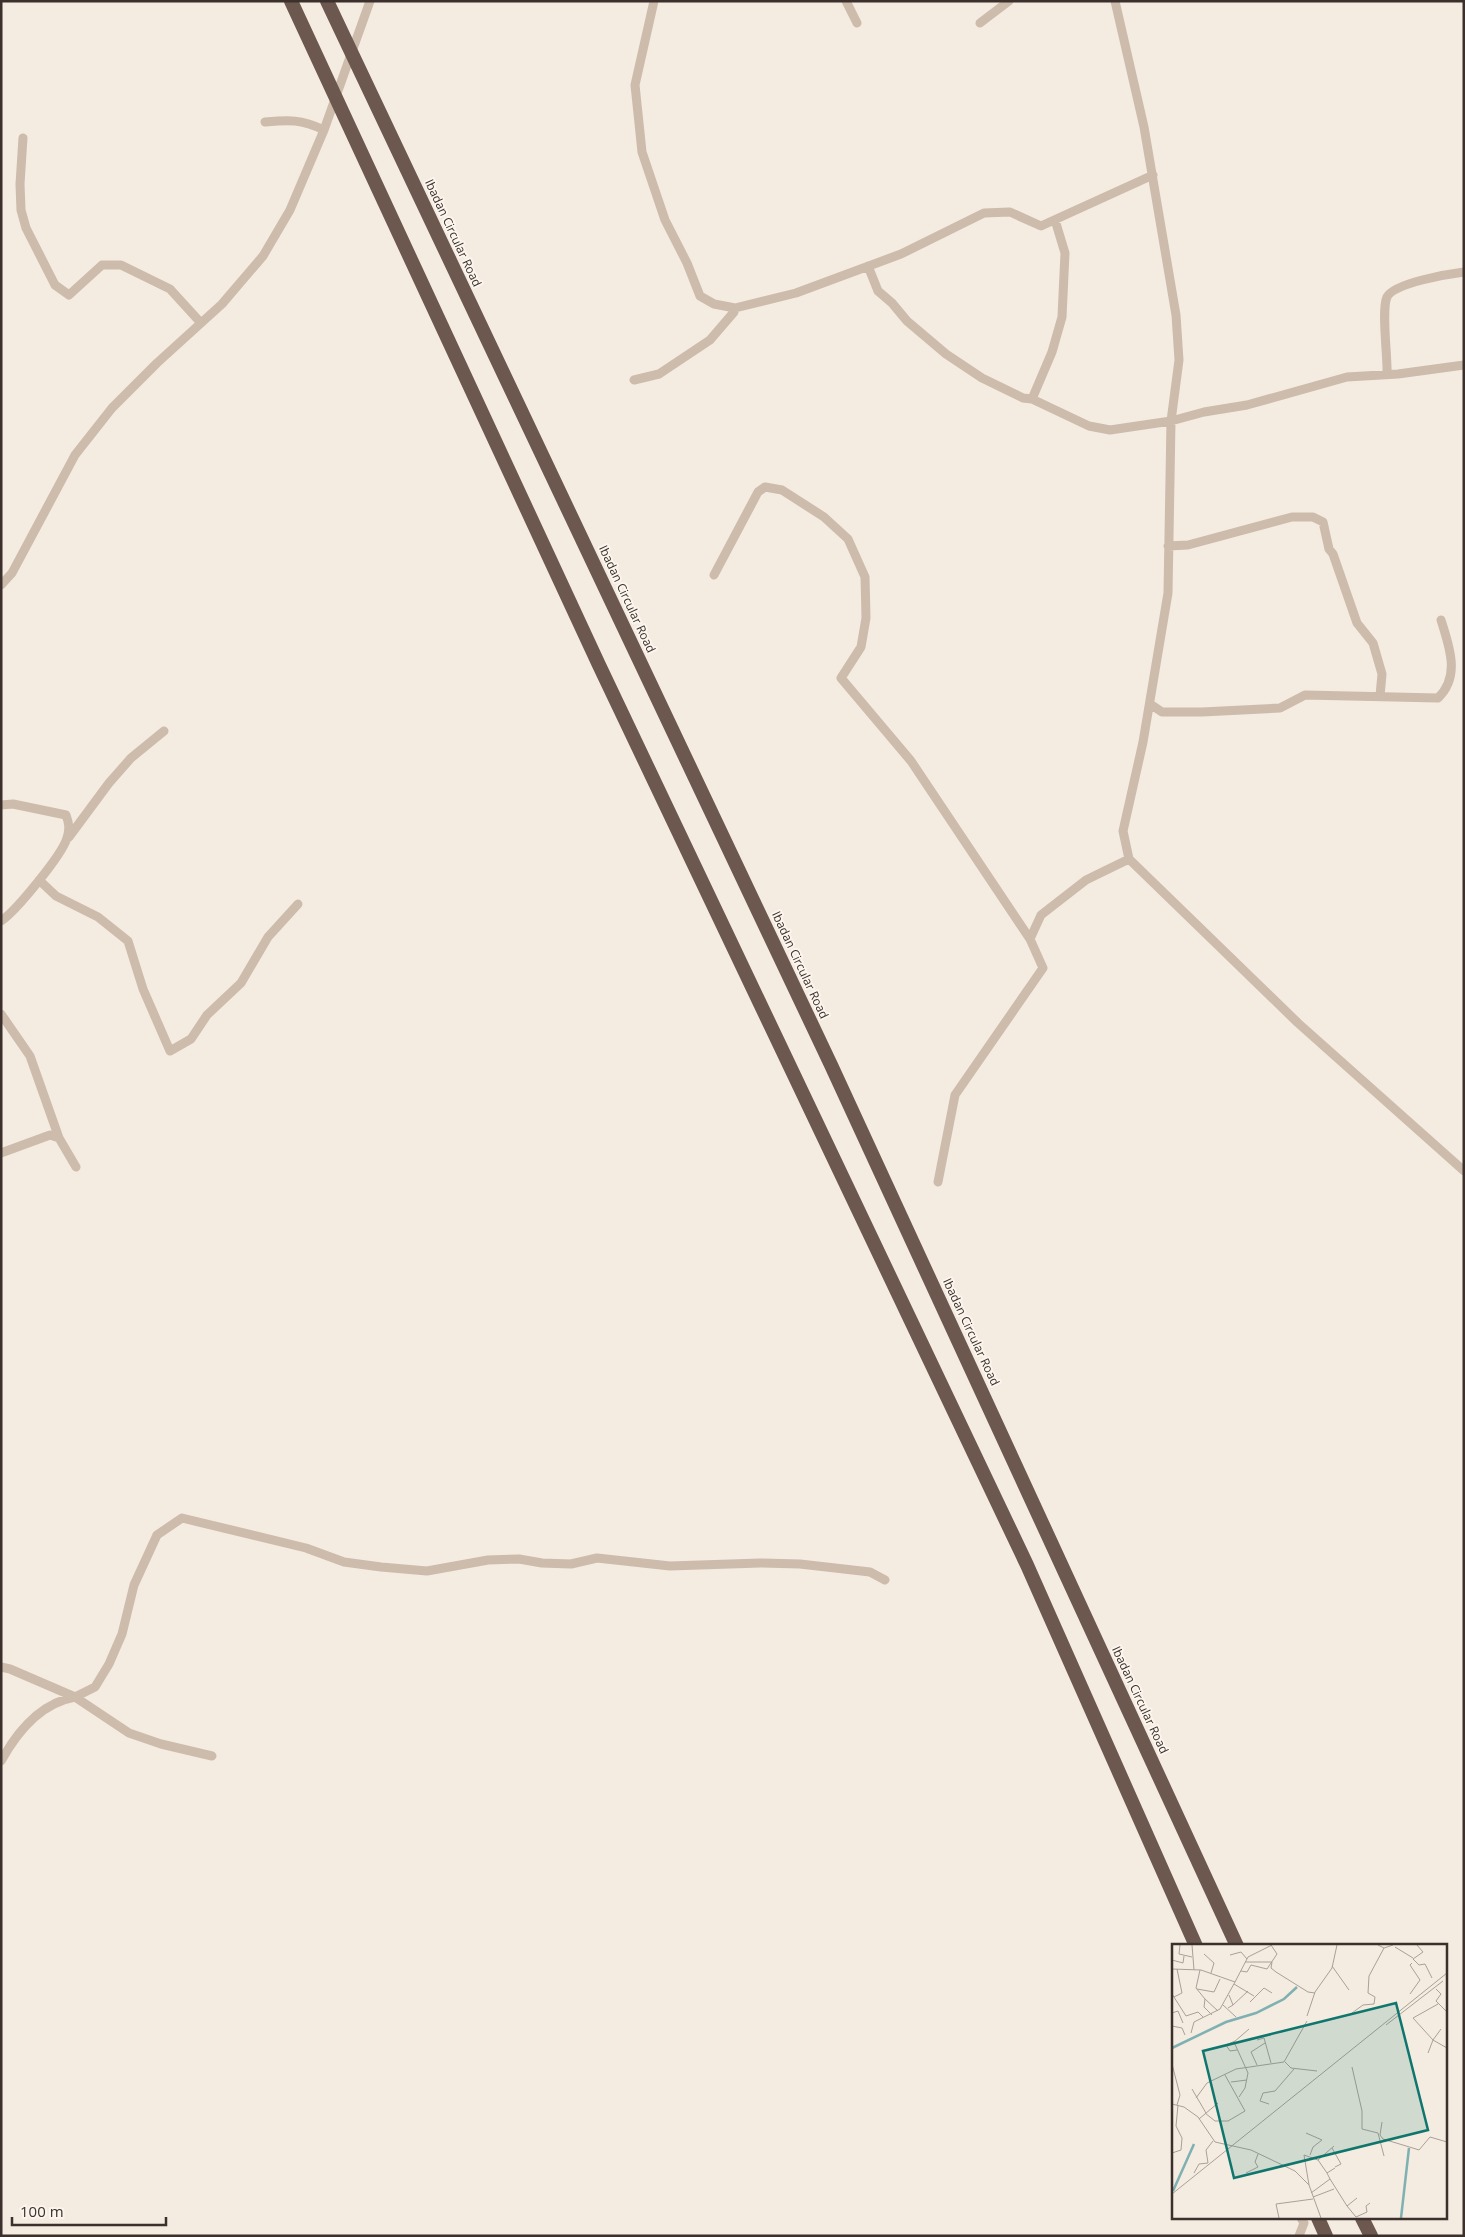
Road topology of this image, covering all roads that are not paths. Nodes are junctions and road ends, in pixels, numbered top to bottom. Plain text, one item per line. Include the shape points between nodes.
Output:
1 (291, 1) edge
2 (327, 1) edge
3 (370, 1) edge
4 (654, 1) edge
5 (846, 1) edge
6 (1009, 1) edge
7 (1115, 1) edge
8 (857, 23) dead end
9 (980, 23) dead end
10 (264, 122) dead end
11 (324, 130) junction
12 (23, 138) dead end
13 (1153, 175) junction
14 (1055, 220) junction
15 (868, 266) junction
16 (1464, 272) edge
17 (734, 308) junction
18 (201, 323) junction
19 (1464, 365) edge
20 (1387, 375) junction
21 (634, 380) dead end
22 (1032, 399) junction
23 (1171, 421) junction
24 (1168, 546) junction
25 (714, 575) dead end
26 (1, 585) edge
27 (1441, 620) dead end
28 (1380, 696) junction
29 (1150, 704) junction
30 (164, 731) dead end
31 (1, 805) edge
32 (67, 839) junction
33 (1129, 859) junction
34 (40, 880) junction
35 (298, 904) dead end
36 (1, 921) edge
37 (1030, 939) junction
38 (1, 1014) edge
39 (58, 1138) junction
40 (1, 1153) edge
41 (76, 1167) dead end
42 (1464, 1171) edge
43 (938, 1182) dead end
44 (885, 1580) dead end
45 (1, 1667) edge
46 (75, 1697) junction
47 (212, 1756) dead end
48 (1, 1761) edge
49 (1195, 1944) edge
50 (1236, 1944) edge
51 (1302, 2220) edge
52 (1319, 2220) edge
53 (1363, 2220) edge
54 (1300, 2236) edge
55 (1326, 2236) edge
56 (1370, 2236) edge

1 - 49 highway via 599,666 1027,1565
2 - 50 highway, Ibadan Circular Road via 831,1065
3 - 11 street
4 - 17 street via 635,85 642,152 665,220 700,296 714,304
5 - 8 street
6 - 9 street
7 - 13 street
10 - 11 street via 294,120
11 - 18 street via 290,210 263,256 222,304
12 - 18 street via 21,210 26,228 55,285 69,294 102,265 121,265 170,289
13 - 14 street
13 - 23 street via 1176,314 1179,360
14 - 15 street via 1041,226 1010,212 984,213 902,254
14 - 22 street via 1065,253 1062,317 1052,352
15 - 17 street via 796,293
15 - 22 street via 878,291 946,354 982,378 1023,398
16 - 20 street via 1393,290 1385,309
17 - 21 street via 710,340 659,374
18 - 26 street via 112,408 75,455 12,573
19 - 20 street
20 - 23 street via 1347,378
22 - 23 street via 1089,426 1110,430
23 - 24 street
24 - 28 street via 1188,545 1292,517 1313,516 1322,522 1357,623 1372,643 1382,674
24 - 29 street via 1168,593
25 - 37 street via 758,492 765,487 782,490 824,517 848,539 865,577 866,618 861,647 841,678 911,761
27 - 28 street via 1450,648 1452,668 1446,691 1438,698
28 - 29 street via 1305,694 1280,708 1250,710 1162,712
29 - 33 street via 1123,831
30 - 32 street via 131,758
31 - 32 street via 13,804 66,815 69,824
32 - 34 street
33 - 37 street via 1086,880 1040,915
33 - 42 street via 1298,1023
34 - 35 street via 56,896 98,917 128,941 143,989 170,1051 191,1039 207,1015 241,984 268,937
34 - 36 street via 11,915
37 - 43 street via 1043,968 955,1095
38 - 39 street via 30,1056
39 - 40 street via 50,1134
39 - 41 street
44 - 46 street via 870,1572 800,1564 670,1566 597,1558 571,1564 488,1560 427,1571 344,1562 306,1548 182,1518 157,1535 134,1585 122,1634 109,1664 95,1687
45 - 46 street
46 - 47 street via 129,1733
46 - 48 street via 63,1699 24,1726
51 - 54 street
52 - 55 highway
53 - 56 highway

